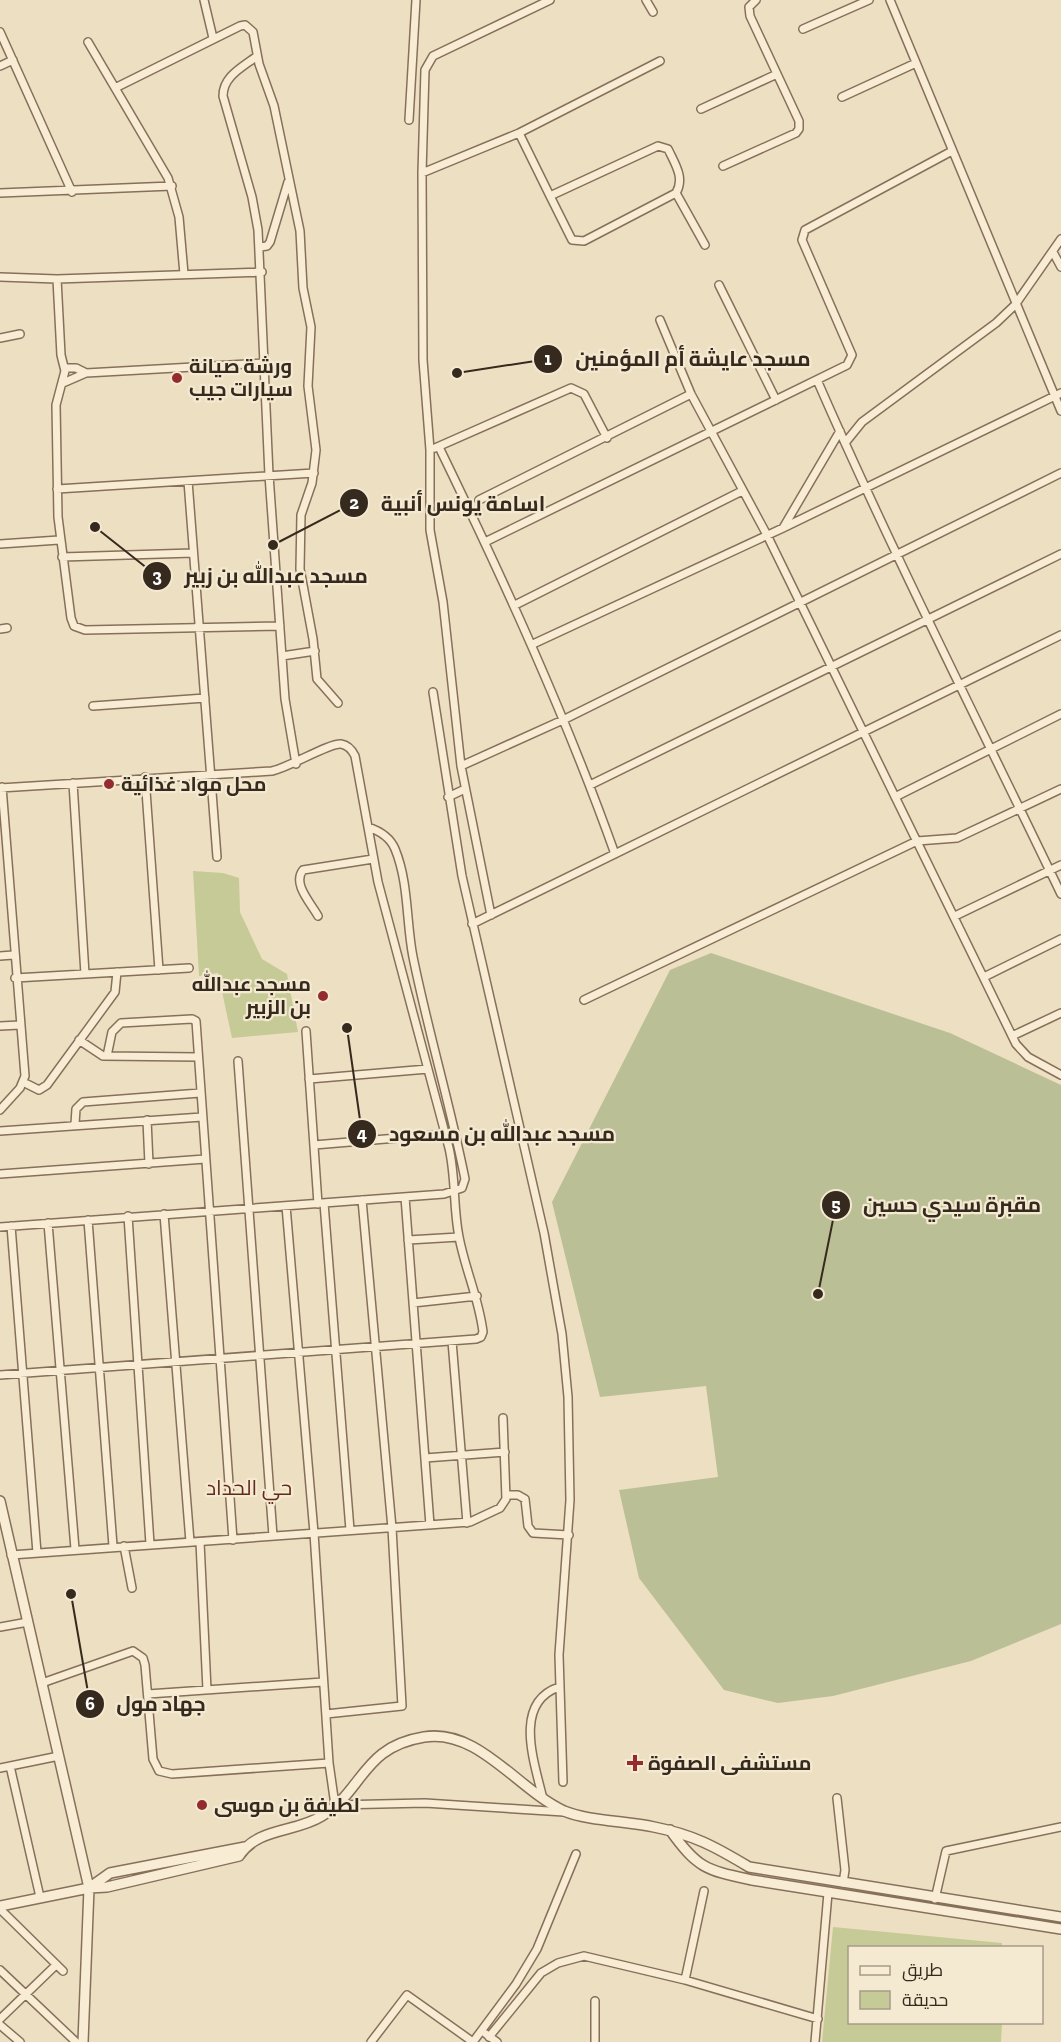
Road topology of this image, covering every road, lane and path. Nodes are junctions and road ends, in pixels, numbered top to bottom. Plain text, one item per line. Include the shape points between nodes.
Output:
1 (204, 0) edge
2 (416, 0) edge
3 (550, 0) edge
4 (646, 0) edge
5 (756, 0) edge
6 (869, 0) edge
7 (890, 0) edge
8 (653, 12) dead end
9 (803, 29) dead end
10 (0, 32) edge
11 (213, 38) junction
12 (88, 42) dead end
13 (257, 56) junction
14 (13, 60) junction
15 (660, 61) dead end
16 (916, 63) junction
17 (0, 66) edge
18 (777, 74) junction
19 (115, 88) junction
20 (842, 97) dead end
21 (701, 109) dead end
22 (409, 120) dead end
23 (519, 133) junction
24 (952, 151) junction
25 (723, 166) dead end
26 (422, 173) junction
27 (289, 181) junction
28 (172, 186) junction
29 (72, 192) junction
30 (0, 193) edge
31 (676, 193) junction
32 (550, 196) junction
33 (1061, 240) edge
34 (705, 245) dead end
35 (260, 247) junction
36 (1053, 252) junction
37 (1061, 267) edge
38 (262, 272) junction
39 (183, 274) junction
40 (0, 277) edge
41 (57, 279) junction
42 (719, 285) dead end
43 (1015, 305) junction
44 (660, 320) dead end
45 (20, 334) dead end
46 (0, 338) edge
47 (265, 363) junction
48 (64, 368) junction
49 (86, 373) junction
50 (818, 380) junction
51 (63, 383) junction
52 (691, 394) junction
53 (1058, 394) edge
54 (776, 400) junction
55 (1061, 411) edge
56 (840, 431) junction
57 (711, 432) junction
58 (607, 438) junction
59 (845, 443) junction
60 (439, 447) junction
61 (430, 450) junction
62 (314, 473) junction
63 (1061, 473) edge
64 (269, 475) junction
65 (188, 481) junction
66 (864, 488) junction
67 (57, 489) junction
68 (742, 491) junction
69 (479, 500) dead end
70 (783, 528) junction
71 (766, 535) junction
72 (59, 540) junction
73 (485, 542) junction
74 (0, 544) edge
75 (193, 553) junction
76 (1061, 554) edge
77 (896, 555) junction
78 (62, 557) junction
79 (800, 603) junction
80 (515, 605) junction
81 (928, 620) junction
82 (280, 626) junction
83 (199, 628) junction
84 (1061, 635) edge
85 (533, 644) junction
86 (315, 651) junction
87 (282, 656) junction
88 (831, 667) junction
89 (960, 685) junction
90 (433, 692) dead end
91 (205, 698) junction
92 (338, 703) dead end
93 (93, 706) dead end
94 (1061, 714) edge
95 (565, 719) junction
96 (863, 732) junction
97 (992, 748) junction
98 (296, 764) junction
99 (461, 766) junction
100 (210, 772) junction
101 (145, 777) junction
102 (73, 783) junction
103 (590, 785) junction
104 (1, 788) edge
105 (465, 789) junction
106 (1061, 789) edge
107 (448, 797) junction
108 (895, 797) junction
109 (1020, 809) junction
110 (368, 827) junction
111 (917, 841) junction
112 (615, 854) junction
113 (217, 857) dead end
114 (373, 859) junction
115 (3, 861) edge
116 (1061, 865) edge
117 (1050, 870) junction
118 (1061, 894) edge
119 (491, 915) junction
120 (318, 916) dead end
121 (955, 916) junction
122 (472, 924) junction
123 (1061, 939) edge
124 (13, 955) junction
125 (0, 956) edge
126 (189, 968) dead end
127 (159, 970) junction
128 (117, 972) junction
129 (85, 974) junction
130 (984, 977) junction
131 (15, 978) junction
132 (584, 1000) dead end
133 (1061, 1013) edge
134 (20, 1025) junction
135 (0, 1026) edge
136 (306, 1031) dead end
137 (1012, 1036) junction
138 (80, 1040) junction
139 (107, 1056) junction
140 (198, 1057) junction
141 (238, 1061) dead end
142 (429, 1069) junction
143 (1061, 1075) edge
144 (309, 1079) junction
145 (23, 1082) junction
146 (200, 1093) junction
147 (0, 1110) edge
148 (202, 1117) junction
149 (147, 1120) junction
150 (75, 1124) junction
151 (0, 1131) edge
152 (445, 1134) junction
153 (314, 1145) junction
154 (205, 1159) junction
155 (149, 1164) junction
156 (0, 1174) edge
157 (456, 1191) junction
158 (405, 1197) junction
159 (362, 1200) junction
160 (321, 1203) junction
161 (286, 1206) junction
162 (248, 1209) junction
163 (208, 1212) junction
164 (164, 1214) junction
165 (128, 1216) junction
166 (88, 1220) junction
167 (48, 1223) junction
168 (11, 1226) junction
169 (0, 1227) edge
170 (459, 1237) junction
171 (408, 1240) junction
172 (477, 1296) junction
173 (413, 1303) junction
174 (452, 1341) junction
175 (416, 1344) junction
176 (376, 1347) junction
177 (335, 1350) junction
178 (298, 1353) junction
179 (259, 1356) junction
180 (218, 1359) junction
181 (176, 1362) junction
182 (138, 1365) junction
183 (100, 1368) junction
184 (60, 1371) junction
185 (23, 1374) junction
186 (0, 1375) edge
187 (503, 1418) dead end
188 (505, 1452) junction
189 (462, 1455) junction
190 (425, 1458) junction
191 (507, 1495) junction
192 (0, 1501) edge
193 (467, 1523) junction
194 (430, 1526) junction
195 (392, 1528) junction
196 (350, 1530) junction
197 (314, 1533) junction
198 (569, 1535) junction
199 (273, 1536) junction
200 (233, 1540) junction
201 (190, 1542) junction
202 (200, 1542) junction
203 (150, 1544) junction
204 (113, 1546) junction
205 (124, 1546) junction
206 (75, 1549) junction
207 (37, 1553) junction
208 (11, 1555) junction
209 (132, 1588) dead end
210 (28, 1622) junction
211 (0, 1627) edge
212 (323, 1682) junction
213 (42, 1683) junction
214 (559, 1687) junction
215 (207, 1690) junction
216 (147, 1694) junction
217 (326, 1714) junction
218 (59, 1756) junction
219 (329, 1763) junction
220 (10, 1766) junction
221 (0, 1768) edge
222 (563, 1782) dead end
223 (837, 1798) dead end
224 (543, 1799) junction
225 (334, 1805) junction
226 (567, 1812) junction
227 (1061, 1827) edge
228 (670, 1830) junction
229 (245, 1847) junction
230 (576, 1854) dead end
231 (749, 1867) junction
232 (752, 1880) junction
233 (843, 1882) junction
234 (89, 1887) junction
235 (705, 1891) dead end
236 (828, 1893) junction
237 (40, 1897) junction
238 (935, 1899) junction
239 (0, 1908) edge
240 (1061, 1917) edge
241 (1061, 1929) edge
242 (56, 1965) junction
243 (0, 1970) edge
244 (63, 1971) dead end
245 (686, 1980) junction
246 (26, 1996) junction
247 (595, 2001) dead end
248 (0, 2019) edge
249 (818, 2019) junction
250 (0, 2025) edge
251 (481, 2031) junction
252 (489, 2037) junction
253 (20, 2042) edge
254 (76, 2042) edge
255 (83, 2042) edge
256 (371, 2042) edge
257 (473, 2042) edge
258 (497, 2042) edge
259 (595, 2042) edge
260 (815, 2042) edge

1 - 11 street
2 - 22 street
3 - 26 street via 433,56 428,62
4 - 8 street
5 - 18 street via 749,7 750,16
6 - 9 street
7 - 16 street
10 - 14 street
11 - 13 street via 245,25 253,32
11 - 19 street
12 - 19 street
13 - 27 street via 274,106
13 - 35 street via 230,76 223,92 252,197
14 - 17 street
14 - 29 street
15 - 23 street
16 - 20 street
16 - 24 street
18 - 21 street
18 - 25 street via 799,129
19 - 28 street
23 - 26 street
23 - 32 street
24 - 43 street
24 - 50 street via 805,230 802,240 852,355 847,365
26 - 61 street via 423,373
27 - 35 street via 270,242
27 - 62 street via 300,231 303,288 311,327 308,386 316,450
28 - 29 street
28 - 39 street
29 - 30 street
31 - 32 street via 581,242 569,237
31 - 32 street via 679,173 668,149 661,146
31 - 34 street
33 - 36 street
35 - 38 street
36 - 37 street
36 - 43 street
38 - 39 street
38 - 47 street
39 - 41 street
40 - 41 street
41 - 48 street
42 - 54 street
43 - 53 street
43 - 59 street via 979,338 862,422
44 - 52 street
45 - 46 street
47 - 49 street
47 - 64 street
48 - 49 street
48 - 51 street
49 - 51 street
50 - 54 street
50 - 56 street
51 - 67 street via 56,405
52 - 57 street
52 - 58 street
53 - 55 street
53 - 66 street
54 - 57 street
56 - 59 street
56 - 70 street
57 - 68 street
57 - 73 street
58 - 60 street via 584,394 567,388
58 - 69 street
59 - 66 street
60 - 61 street
60 - 73 street
61 - 99 street via 430,530 443,602
62 - 64 street
62 - 86 street via 301,515 299,554
63 - 77 street
64 - 65 street
64 - 82 street
65 - 67 street
65 - 75 street
66 - 70 street
66 - 77 street
67 - 72 street
68 - 71 street
68 - 80 street
70 - 71 street
71 - 79 street
71 - 85 street
72 - 74 street
72 - 78 street
73 - 80 street
75 - 78 street
75 - 83 street
76 - 81 street
77 - 79 street
77 - 81 street
78 - 83 street via 70,618 79,629
79 - 88 street
79 - 95 street
80 - 85 street
81 - 88 street
81 - 89 street
82 - 83 street
82 - 87 street
83 - 91 street
84 - 89 street
85 - 95 street
86 - 87 street
86 - 92 street via 319,683
87 - 98 street via 286,716
88 - 96 street
88 - 103 street
89 - 96 street
89 - 97 street
90 - 107 street
91 - 93 street
91 - 100 street
94 - 97 street
95 - 99 street
95 - 103 street
96 - 108 street
96 - 112 street
97 - 108 street
97 - 109 street
98 - 100 street via 272,771
98 - 110 street via 334,745 351,749
99 - 105 street
100 - 101 street
100 - 113 street
101 - 102 street
101 - 127 street
102 - 104 street
102 - 129 street
103 - 112 street
104 - 115 street
105 - 107 street
105 - 119 street
106 - 109 street
107 - 122 street
108 - 111 street
109 - 111 street via 957,838
109 - 117 street
110 - 114 street
110 - 157 street via 390,840 402,872 413,958 465,1179
111 - 121 street
111 - 132 street
112 - 119 street
114 - 120 street via 303,870 299,883
114 - 142 street
115 - 124 street
116 - 117 street
117 - 118 street
117 - 121 street
119 - 122 street
121 - 130 street
122 - 198 street via 557,1303 568,1397
123 - 130 street
124 - 125 street
124 - 131 street
126 - 127 street
127 - 128 street
128 - 129 street
128 - 138 street via 115,992
129 - 131 street
130 - 137 street
131 - 134 street
133 - 137 street
134 - 135 street
134 - 145 street
136 - 144 street
137 - 143 street via 1028,1057
138 - 139 street via 95,1053
138 - 145 street via 44,1089
139 - 140 street
139 - 140 street via 112,1032 121,1023 192,1018 196,1023
140 - 146 street
141 - 162 street
142 - 144 street
142 - 152 street
144 - 153 street
145 - 147 street
146 - 148 street
146 - 150 street via 83,1102 76,1109
148 - 149 street
148 - 154 street
149 - 150 street
149 - 155 street
150 - 151 street
152 - 153 street
152 - 157 street
153 - 160 street
154 - 155 street
154 - 163 street
155 - 156 street
157 - 158 street
157 - 170 street
158 - 159 street
158 - 171 street
159 - 160 street
159 - 176 street
160 - 161 street
160 - 177 street
161 - 162 street
161 - 178 street
162 - 163 street
162 - 179 street
163 - 164 street
163 - 180 street
164 - 165 street
164 - 181 street
165 - 166 street
165 - 182 street
166 - 167 street
166 - 183 street
167 - 168 street
167 - 184 street
168 - 169 street
168 - 185 street
170 - 171 street
170 - 172 street
171 - 173 street
172 - 173 street
172 - 174 street via 482,1336
173 - 175 street
174 - 175 street
174 - 189 street
175 - 176 street
175 - 190 street
176 - 177 street
176 - 195 street
177 - 178 street
177 - 196 street
178 - 179 street
178 - 197 street
179 - 180 street
179 - 199 street
180 - 181 street
180 - 200 street
181 - 182 street
181 - 201 street
182 - 183 street
182 - 203 street
183 - 184 street
183 - 204 street
184 - 185 street
184 - 206 street
185 - 186 street
185 - 207 street
187 - 188 street
188 - 189 street
188 - 191 street
189 - 190 street
189 - 193 street
190 - 194 street
191 - 193 street via 500,1508
191 - 198 street via 525,1499 531,1532
192 - 208 street
193 - 194 street
194 - 195 street
195 - 196 street
195 - 217 street via 402,1706
196 - 197 street
197 - 199 street
197 - 212 street
198 - 214 street
199 - 200 street
200 - 202 street
201 - 202 street
201 - 203 street
202 - 215 street
203 - 205 street
204 - 205 street
204 - 206 street
205 - 209 street
206 - 207 street
207 - 208 street
208 - 210 street
210 - 211 street
210 - 213 street
212 - 215 street
212 - 217 street
213 - 216 street via 133,1651 143,1658
213 - 218 street
214 - 222 street
214 - 224 street via 540,1699 531,1725 530,1745
215 - 216 street
216 - 219 street via 153,1759 165,1774
217 - 219 street
218 - 220 street
218 - 234 street
219 - 225 street
220 - 221 street
220 - 237 street
223 - 233 street
224 - 225 street via 474,1745 436,1736 412,1740 381,1753
224 - 226 street
225 - 226 street via 437,1804
225 - 229 street via 314,1821 264,1835
226 - 228 street
227 - 238 street via 946,1851
228 - 231 street via 709,1842
228 - 232 street via 699,1864
229 - 234 street via 110,1873
229 - 234 street via 239,1856 106,1887
230 - 251 street via 537,1949
231 - 232 street
231 - 233 street
232 - 236 street
233 - 238 street
234 - 237 street
234 - 255 street
235 - 245 street
236 - 241 street
236 - 249 street
237 - 239 street
238 - 240 street
239 - 242 street
242 - 244 street
242 - 246 street
243 - 246 street
245 - 249 street
245 - 252 street via 600,1958 569,1959 541,1973
246 - 248 street
246 - 254 street
247 - 259 street
249 - 260 street
250 - 253 street
251 - 252 street
251 - 257 street
252 - 258 street
256 - 257 street via 407,1995

